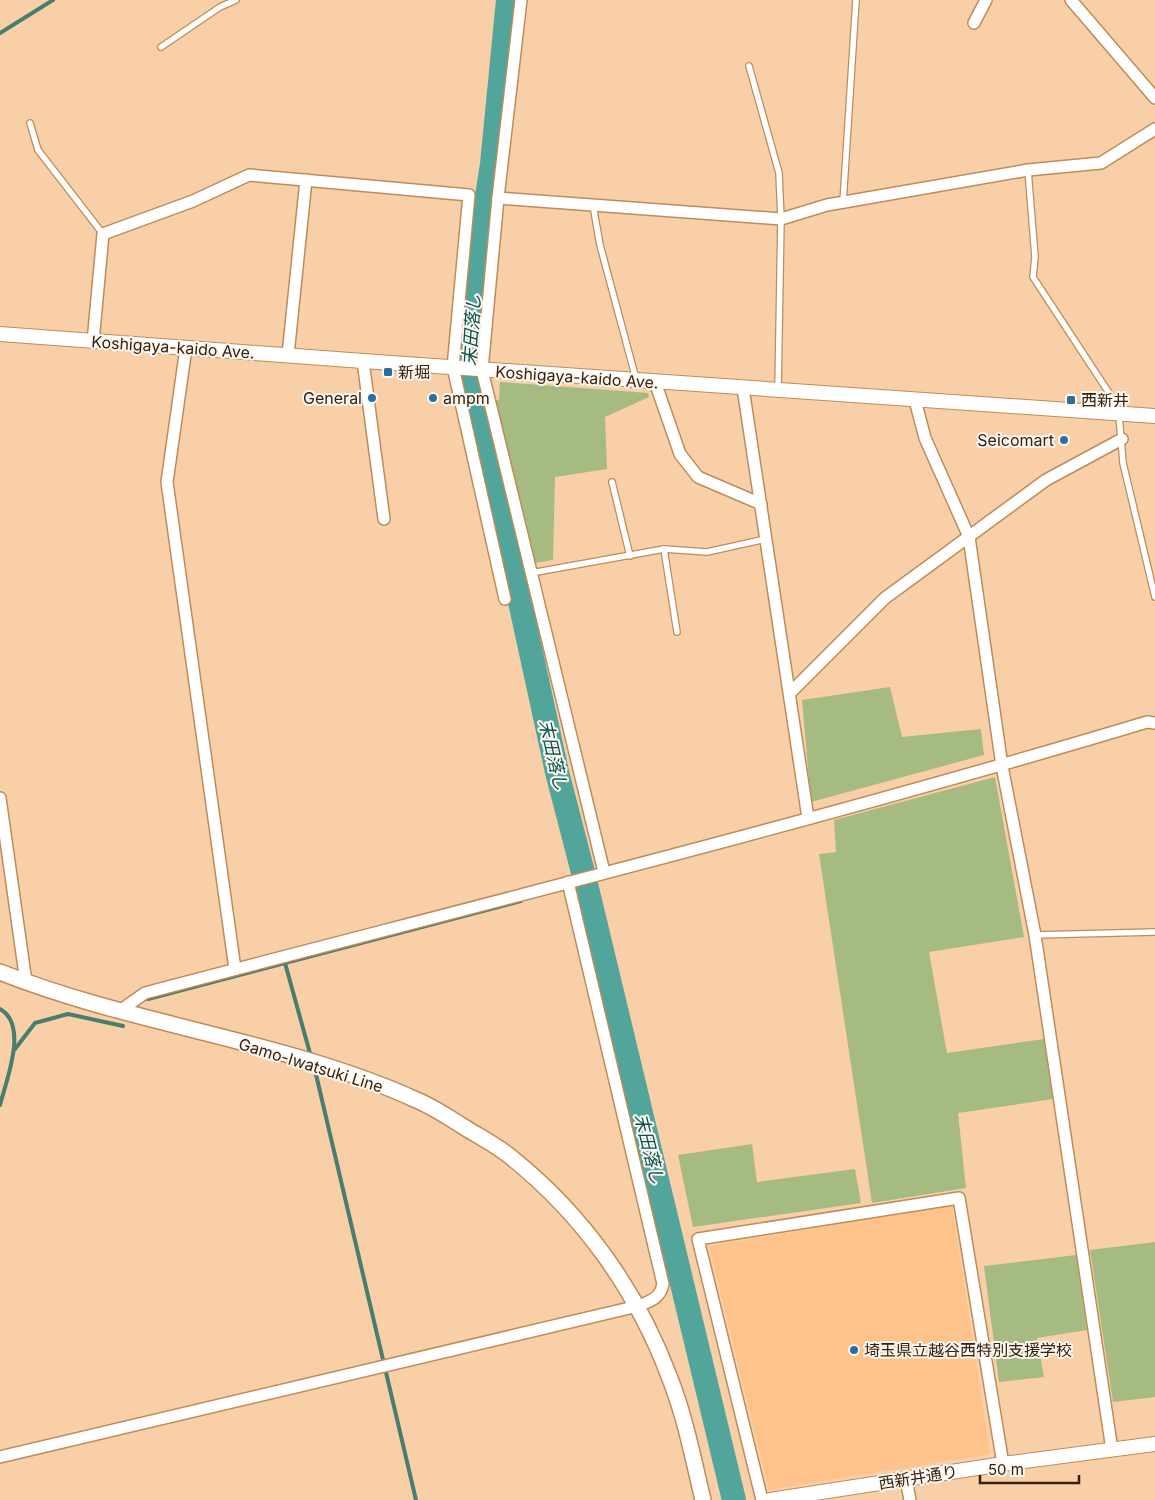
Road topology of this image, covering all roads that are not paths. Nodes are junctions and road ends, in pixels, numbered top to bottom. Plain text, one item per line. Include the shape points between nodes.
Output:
1 (236, 0) edge
2 (521, 0) edge
3 (856, 0) edge
4 (986, 0) edge
5 (1071, 0) edge
6 (974, 23) dead end
7 (161, 47) dead end
8 (749, 66) dead end
9 (1155, 98) edge
10 (30, 123) dead end
11 (1155, 129) edge
12 (1028, 170) junction
13 (306, 180) junction
14 (498, 198) junction
15 (843, 203) junction
16 (593, 205) junction
17 (781, 219) junction
18 (103, 234) junction
19 (0, 334) edge
20 (93, 342) junction
21 (186, 348) junction
22 (288, 355) junction
23 (363, 362) junction
24 (453, 367) junction
25 (482, 370) junction
26 (637, 381) junction
27 (655, 382) junction
28 (743, 388) junction
29 (778, 390) junction
30 (915, 400) junction
31 (1119, 415) junction
32 (1155, 416) edge
33 (1122, 439) junction
34 (612, 482) dead end
35 (761, 504) junction
36 (384, 518) dead end
37 (969, 537) junction
38 (766, 539) junction
39 (664, 549) junction
40 (630, 556) junction
41 (531, 573) junction
42 (1155, 597) edge
43 (505, 599) dead end
44 (677, 632) dead end
45 (790, 693) junction
46 (1155, 723) edge
47 (1002, 766) junction
48 (0, 798) edge
49 (808, 818) junction
50 (604, 872) junction
51 (568, 882) junction
52 (1155, 932) edge
53 (1035, 935) junction
54 (235, 969) junction
55 (0, 972) edge
56 (26, 982) junction
57 (121, 1010) junction
58 (638, 1306) junction
59 (1155, 1444) edge
60 (1112, 1450) junction
61 (0, 1457) edge
62 (1003, 1464) junction
63 (906, 1479) junction
64 (703, 1500) edge
65 (762, 1500) edge
66 (770, 1500) edge
67 (910, 1500) edge

1 - 7 lane via 220,7
2 - 14 street
3 - 15 lane
4 - 6 street
5 - 9 street
8 - 17 lane via 779,173
10 - 18 lane via 38,150
11 - 12 street via 1102,163
12 - 15 street
12 - 31 lane via 1035,257 1033,277 1111,396
13 - 18 street via 249,175 193,201
13 - 22 street
13 - 24 street via 469,195
14 - 16 street
14 - 25 street
15 - 17 street
16 - 17 street
16 - 26 lane via 600,245
17 - 29 lane
18 - 20 street
19 - 20 street, Koshigaya-kaido Ave.
20 - 21 street, Koshigaya-kaido Ave.
21 - 22 street, Koshigaya-kaido Ave.
21 - 54 street via 167,482
22 - 23 street, Koshigaya-kaido Ave.
23 - 24 street, Koshigaya-kaido Ave.
23 - 36 street
24 - 25 street, Koshigaya-kaido Ave.
24 - 43 street
25 - 26 street, Koshigaya-kaido Ave.
25 - 41 street
26 - 27 street, Koshigaya-kaido Ave.
27 - 28 street, Koshigaya-kaido Ave.
27 - 35 street via 680,454 698,477
28 - 29 street, Koshigaya-kaido Ave.
28 - 35 street
29 - 30 street, Koshigaya-kaido Ave.
30 - 31 street, Koshigaya-kaido Ave.
30 - 37 street via 925,438
31 - 32 street, Koshigaya-kaido Ave.
31 - 33 lane
33 - 37 street via 1046,480
33 - 42 lane via 1123,462
34 - 40 lane
35 - 38 street
37 - 45 street via 885,598
37 - 47 street
38 - 39 lane via 707,552
38 - 45 street
39 - 40 lane
39 - 44 lane
40 - 41 lane
41 - 50 street
45 - 49 street
46 - 47 street via 1146,722
47 - 49 street
47 - 53 street
48 - 56 street
49 - 50 street
50 - 51 street
51 - 54 street
51 - 58 street via 663,1284 662,1292 656,1298
52 - 53 lane
53 - 60 street
54 - 57 street via 145,993
55 - 56 main road, Gamo-Iwatsuki Line
56 - 57 main road, Gamo-Iwatsuki Line
57 - 58 main road, Gamo-Iwatsuki Line via 328,1067 378,1084 450,1118 510,1156 536,1179 591,1238
58 - 61 street
58 - 64 main road, Gamo-Iwatsuki Line via 670,1376
59 - 60 street, 西新井通り
60 - 62 street, 西新井通り
62 - 63 street, 西新井通り
62 - 65 street via 959,1198 698,1238
63 - 66 street, 西新井通り
63 - 67 street

